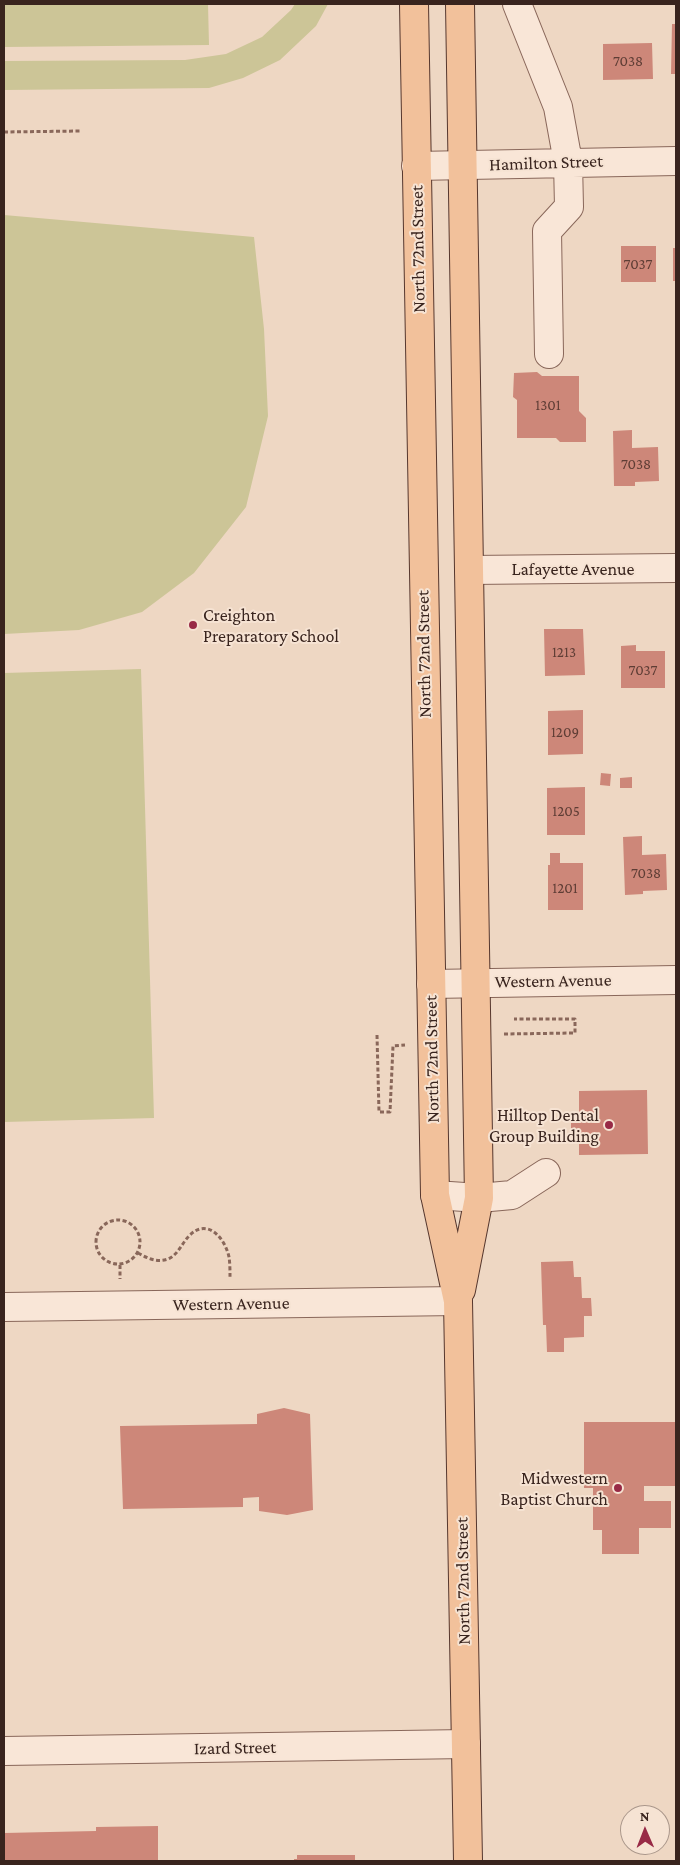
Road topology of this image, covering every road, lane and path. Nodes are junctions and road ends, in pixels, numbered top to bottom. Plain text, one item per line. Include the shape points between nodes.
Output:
1 (414, 4) edge
2 (460, 4) edge
3 (517, 4) edge
4 (80, 131) dead end
5 (4, 132) edge
6 (676, 161) edge
7 (568, 162) junction
8 (416, 166) junction
9 (463, 166) junction
10 (549, 354) dead end
11 (676, 568) edge
12 (469, 570) junction
13 (676, 980) edge
14 (476, 982) junction
15 (431, 984) junction
16 (514, 1019) dead end
17 (501, 1034) dead end
18 (377, 1035) dead end
19 (393, 1046) dead end
20 (546, 1173) dead end
21 (435, 1195) junction
22 (479, 1198) junction
23 (138, 1253) junction
24 (120, 1265) junction
25 (230, 1277) dead end
26 (120, 1279) dead end
27 (458, 1301) junction
28 (4, 1307) edge
29 (466, 1744) junction
30 (4, 1751) edge
31 (468, 1861) edge

1 - 8 main road, North 72nd Street
2 - 9 main road, North 72nd Street
3 - 7 street via 558,107
4 - 5 path
6 - 7 street, Hamilton Street
7 - 9 street, Hamilton Street
7 - 10 street via 569,207 547,232
8 - 9 street, Hamilton Street
8 - 15 main road, North 72nd Street
9 - 12 main road, North 72nd Street
11 - 12 street, Lafayette Avenue
12 - 14 main road, North 72nd Street
13 - 14 street, Western Avenue
14 - 15 street, Western Avenue
14 - 22 main road, North 72nd Street
15 - 21 main road, North 72nd Street
16 - 17 path via 575,1019 575,1033
18 - 19 path via 379,1112 390,1112
20 - 22 street via 512,1195
21 - 22 street
21 - 27 main road, North 72nd Street
22 - 27 main road, North 72nd Street
23 - 24 path
23 - 24 path via 140,1238 133,1226 119,1220 105,1224 97,1236 97,1250 106,1262
23 - 25 path via 154,1260 168,1259 189,1235 207,1228 217,1233 223,1243 229,1258
24 - 26 path
27 - 28 street, Western Avenue
27 - 29 main road, North 72nd Street
29 - 30 street, Izard Street
29 - 31 main road, North 72nd Street

